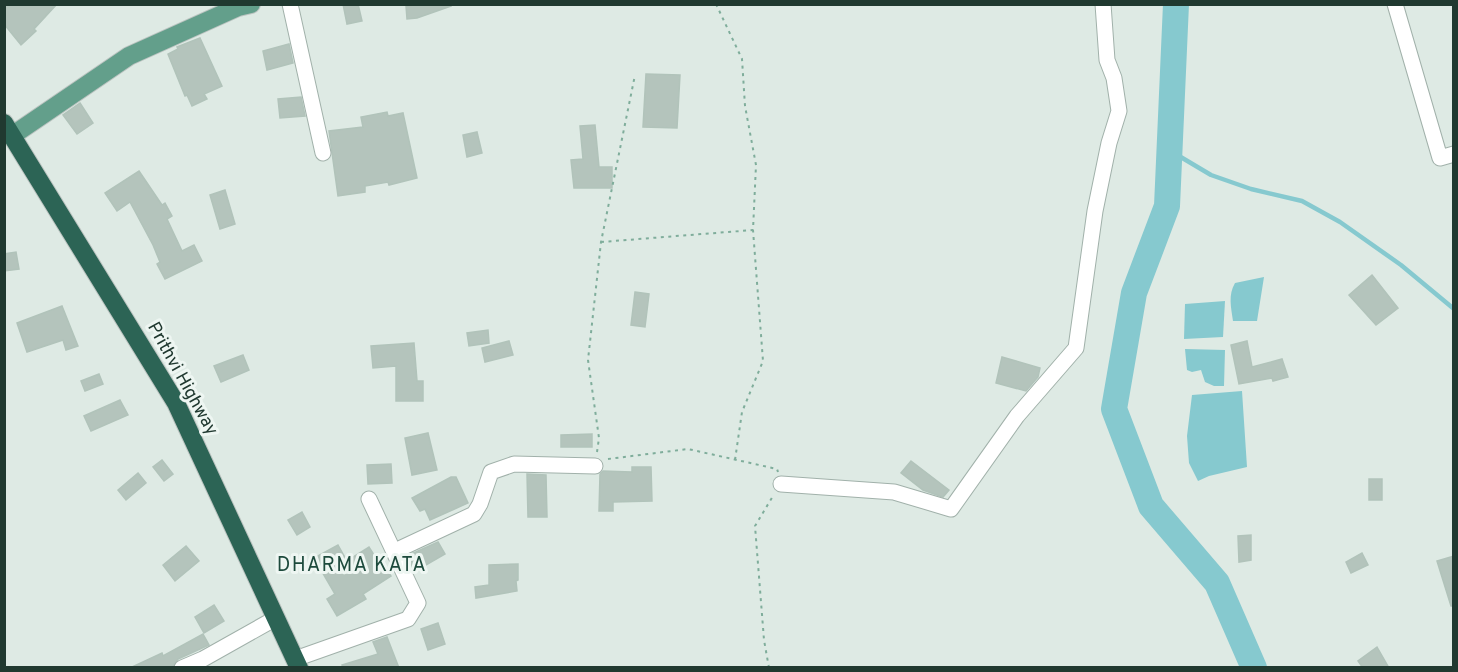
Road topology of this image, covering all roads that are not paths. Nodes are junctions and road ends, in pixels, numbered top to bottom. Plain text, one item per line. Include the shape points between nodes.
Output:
1 (251, 4) edge
2 (290, 4) edge
3 (1103, 4) edge
4 (1395, 4) edge
5 (7, 132) edge
6 (323, 153) dead end
7 (1454, 154) edge
8 (596, 466) road end
9 (781, 484) road end
10 (369, 499) dead end
11 (395, 551) junction
12 (276, 618) junction
13 (297, 663) edge
14 (182, 668) edge

1 - 5 main road via 129,56
2 - 6 street
3 - 9 street via 1107,60 1119,111 1095,211 1076,348 1017,416 951,509 894,492
4 - 7 street via 1440,158
5 - 12 highway, Prithvi Highway via 176,403
8 - 11 street via 501,467 491,472 474,514
10 - 11 street
11 - 13 street via 418,603 408,619
12 - 13 highway, Prithvi Highway
12 - 14 street

